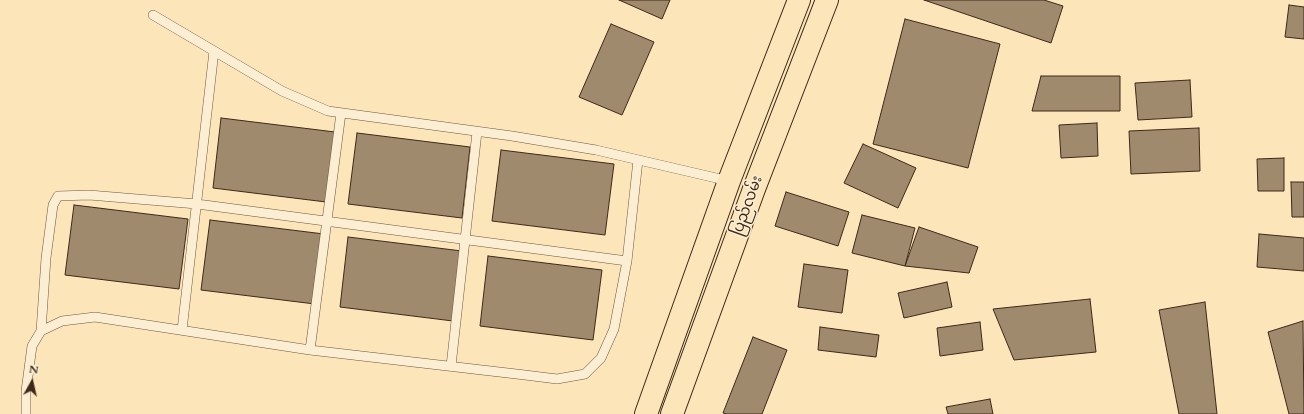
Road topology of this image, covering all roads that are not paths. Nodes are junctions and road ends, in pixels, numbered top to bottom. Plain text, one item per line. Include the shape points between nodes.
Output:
1 (799, 0) edge
2 (827, 0) edge
3 (153, 15) dead end
4 (214, 51) junction
5 (341, 113) junction
6 (477, 132) junction
7 (638, 160) junction
8 (729, 181) junction
9 (197, 204) junction
10 (327, 222) junction
11 (465, 240) junction
12 (627, 261) junction
13 (182, 330) junction
14 (41, 331) junction
15 (310, 350) junction
16 (451, 366) junction
17 (26, 414) edge
18 (646, 414) edge
19 (672, 414) edge

1 - 8 highway
2 - 19 highway, ပြည်လမ်း via 754,189
3 - 4 lane
4 - 5 lane via 282,91 328,111
4 - 9 lane
5 - 6 lane
5 - 10 lane
6 - 7 lane via 596,150
6 - 11 lane
7 - 8 lane
7 - 12 lane
8 - 18 highway
9 - 10 lane
9 - 13 lane
9 - 14 lane via 89,195 58,196 53,205 46,258
10 - 11 lane
10 - 15 lane
11 - 12 lane
11 - 16 lane
12 - 16 lane via 614,329 601,358 585,374 557,379
13 - 14 lane via 95,317 62,321
13 - 15 lane
14 - 17 lane via 32,346 26,391
15 - 16 lane

